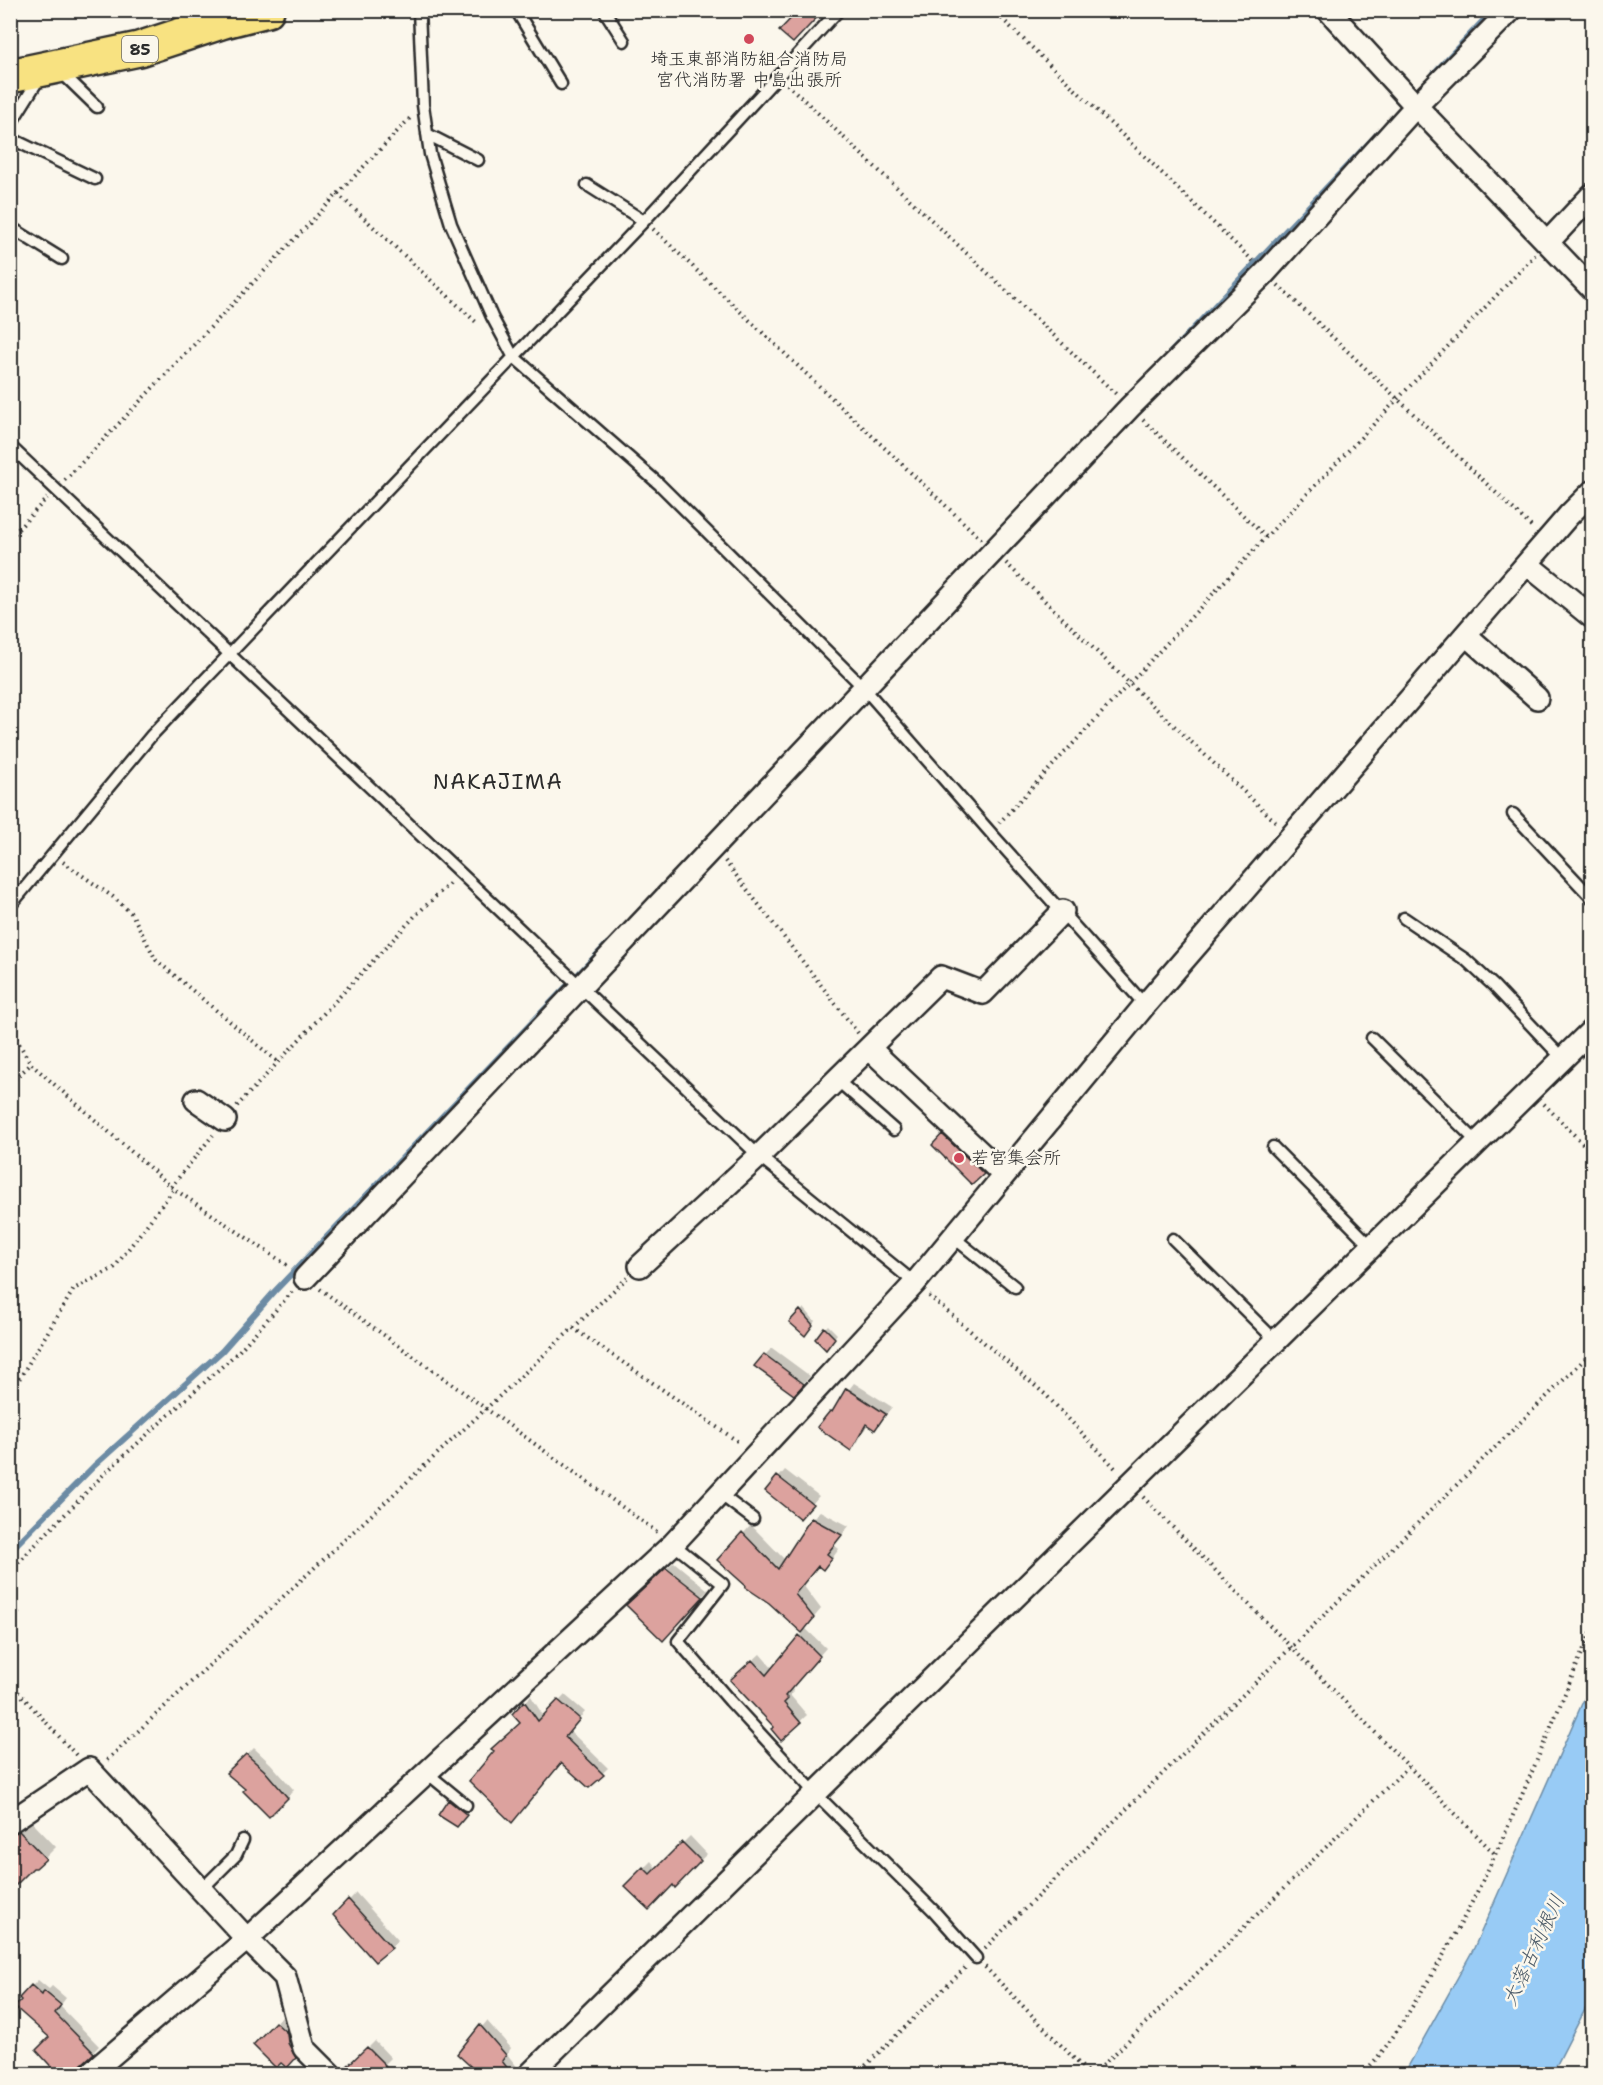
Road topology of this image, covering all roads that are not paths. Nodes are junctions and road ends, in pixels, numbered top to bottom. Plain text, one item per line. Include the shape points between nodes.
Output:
1 (267, 10) edge
2 (419, 10) edge
3 (516, 10) edge
4 (604, 10) edge
5 (839, 10) edge
6 (1328, 10) edge
7 (1510, 10) edge
8 (624, 40) dead end
9 (50, 68) junction
10 (10, 76) edge
11 (561, 84) dead end
12 (1416, 106) junction
13 (97, 107) dead end
14 (10, 125) edge
15 (427, 134) junction
16 (10, 138) edge
17 (478, 160) dead end
18 (95, 178) dead end
19 (587, 185) dead end
20 (1593, 195) edge
21 (644, 221) junction
22 (10, 227) edge
23 (1548, 242) junction
24 (62, 260) dead end
25 (1593, 289) edge
26 (513, 357) junction
27 (10, 446) edge
28 (1593, 492) edge
29 (1527, 564) junction
30 (1593, 617) edge
31 (1466, 635) junction
32 (230, 654) junction
33 (863, 687) junction
34 (1537, 698) dead end
35 (1513, 814) dead end
36 (1593, 898) edge
37 (10, 906) edge
38 (1063, 912) junction
39 (1404, 918) dead end
40 (581, 987) junction
41 (1145, 1005) junction
42 (1593, 1030) edge
43 (1372, 1038) dead end
44 (869, 1048) junction
45 (1563, 1059) junction
46 (837, 1080) junction
47 (196, 1101) dead end
48 (225, 1120) dead end
49 (894, 1130) dead end
50 (1478, 1143) junction
51 (1273, 1147) dead end
52 (759, 1156) junction
53 (1004, 1175) junction
54 (953, 1238) junction
55 (1173, 1239) dead end
56 (1372, 1247) junction
57 (640, 1266) road end
58 (305, 1278) road end
59 (915, 1284) junction
60 (1016, 1287) dead end
61 (1276, 1341) junction
62 (720, 1494) junction
63 (753, 1519) dead end
64 (673, 1544) junction
65 (427, 1773) junction
66 (816, 1794) junction
67 (466, 1805) dead end
68 (10, 1822) edge
69 (243, 1840) dead end
70 (201, 1890) junction
71 (247, 1939) junction
72 (976, 1958) road end
73 (90, 2074) edge
74 (330, 2074) edge
75 (530, 2074) edge

1 - 9 main road, 85 via 139,49
2 - 15 lane
3 - 11 lane
4 - 8 lane
5 - 21 lane
6 - 12 street
7 - 12 street
9 - 10 main road, 85
9 - 13 lane
9 - 14 lane
12 - 23 street
12 - 33 street via 1264,273 1130,407
15 - 17 lane
15 - 26 lane via 451,224
16 - 18 lane
19 - 21 lane
20 - 23 street
21 - 26 lane
22 - 24 lane
23 - 25 street
26 - 32 lane
26 - 33 lane via 659,484
27 - 32 lane
28 - 29 street
29 - 30 street
29 - 31 street
31 - 34 street
31 - 41 street
32 - 37 lane via 151,736
32 - 40 lane
33 - 38 lane
33 - 40 street
35 - 36 lane
38 - 41 lane
38 - 44 street via 983,993 941,977
39 - 45 lane via 1466,960
40 - 52 lane
40 - 58 street
41 - 53 street
42 - 45 street
43 - 50 lane
44 - 46 street
44 - 53 street
45 - 50 street
46 - 49 lane
46 - 52 street
47 - 48 street
50 - 56 street
51 - 56 lane
52 - 57 street
52 - 59 lane
53 - 54 street
54 - 59 street
54 - 60 lane
55 - 61 lane
56 - 61 street
59 - 62 street
61 - 66 street
62 - 63 lane
62 - 64 street
64 - 65 street
64 - 66 lane via 723,1584 678,1641
65 - 67 lane
65 - 71 street
66 - 72 lane
66 - 75 street
68 - 70 street via 91,1771
69 - 70 lane via 236,1855
70 - 71 street
71 - 73 street
71 - 74 street via 285,1977 304,2048

